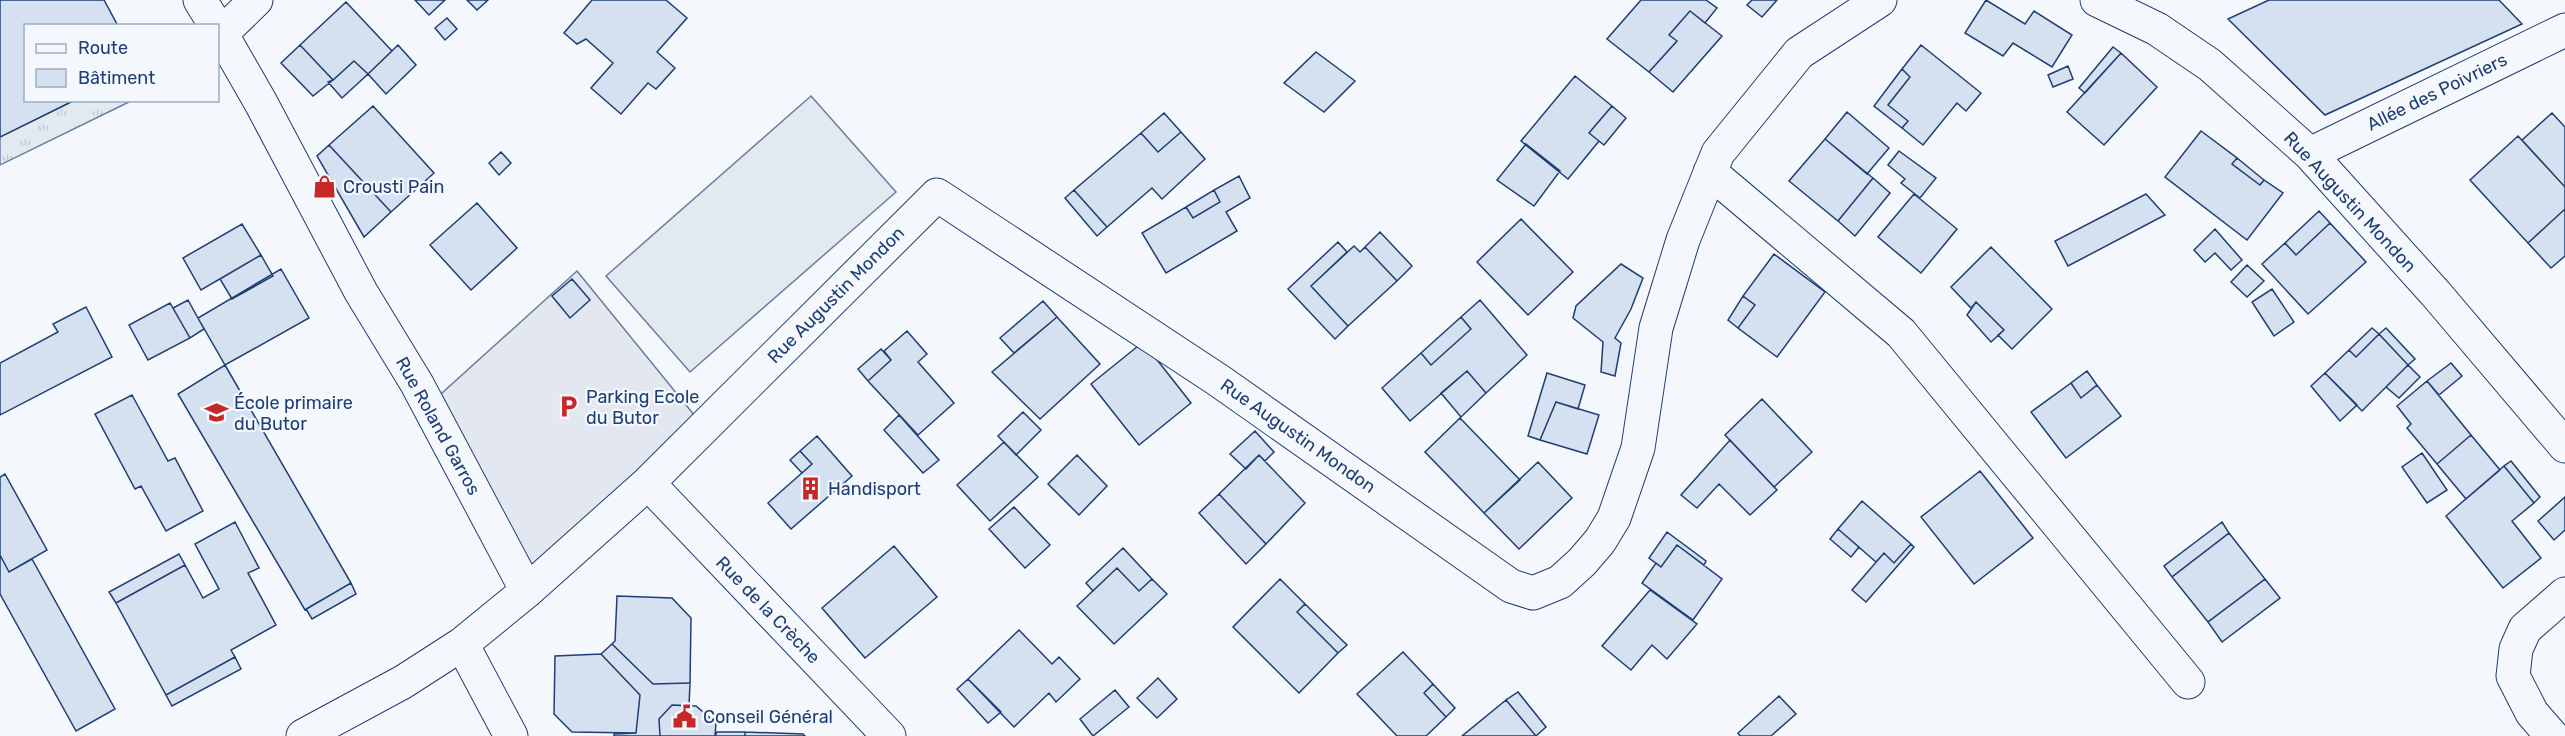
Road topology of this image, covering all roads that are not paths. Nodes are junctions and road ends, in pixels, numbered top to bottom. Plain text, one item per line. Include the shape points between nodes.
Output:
1 (200, 0) edge
2 (256, 0) edge
3 (1880, 0) edge
4 (2097, 0) edge
5 (215, 24) edge
6 (219, 28) edge
7 (2565, 30) edge
8 (219, 31) edge
9 (2310, 154) junction
10 (1710, 172) junction
11 (2565, 446) edge
12 (648, 483) junction
13 (527, 591) junction
14 (2565, 594) edge
15 (462, 644) junction
16 (2188, 682) dead end
17 (303, 736) edge
18 (511, 736) edge
19 (889, 736) edge
20 (2553, 736) edge

1 - 5 street, Rue Roland Garros
2 - 6 street
3 - 10 street, Rue Augustin Mondon via 1799,53 1718,153
4 - 9 street, Rue Augustin Mondon via 2157,29 2210,65
7 - 9 street, Allée des Poivriers
8 - 13 street, Rue Roland Garros via 361,292 417,384
9 - 11 street, Rue Augustin Mondon
10 - 12 street, Rue Augustin Mondon via 1683,240 1656,328 1638,448 1614,518 1582,562 1560,582 1533,593 1511,586 1218,380 936,195
10 - 16 street via 1901,333
12 - 13 street, Rue Augustin Mondon
12 - 19 street, Rue de la Crèche
13 - 15 street
14 - 20 street via 2525,629 2516,649 2512,676 2532,712
15 - 17 street via 403,682
15 - 18 street

